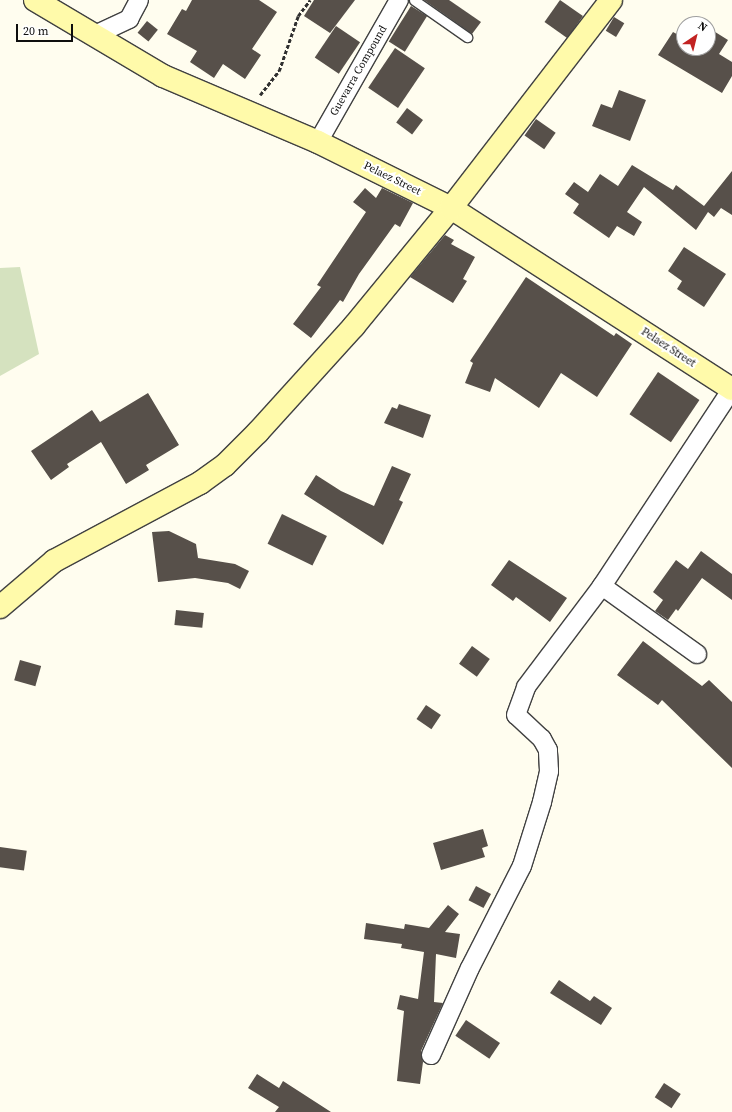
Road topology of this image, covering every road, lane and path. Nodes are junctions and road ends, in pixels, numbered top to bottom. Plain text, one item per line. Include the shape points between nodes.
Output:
1 (34, 0) edge
2 (139, 0) edge
3 (310, 0) edge
4 (399, 0) edge
5 (414, 0) edge
6 (611, 0) edge
7 (95, 35) junction
8 (467, 37) dead end
9 (246, 113) junction
10 (318, 142) junction
11 (451, 208) junction
12 (732, 389) edge
13 (602, 586) junction
14 (0, 607) edge
15 (697, 654) dead end
16 (431, 1055) dead end

1 - 7 main road, Pelaez Street
2 - 7 street via 129,19
3 - 9 path via 298,16 279,71
4 - 10 street, Guevarra Compound
5 - 8 lane
6 - 11 main road
7 - 9 main road, Pelaez Street via 163,76
9 - 10 main road, Pelaez Street
10 - 11 main road, Pelaez Street
11 - 12 main road, Pelaez Street
11 - 14 main road via 354,326 225,465 200,484 54,561
12 - 13 street
13 - 15 street
13 - 16 street via 526,687 519,703 516,715 542,739 548,750 549,771 542,802 522,866 470,968

